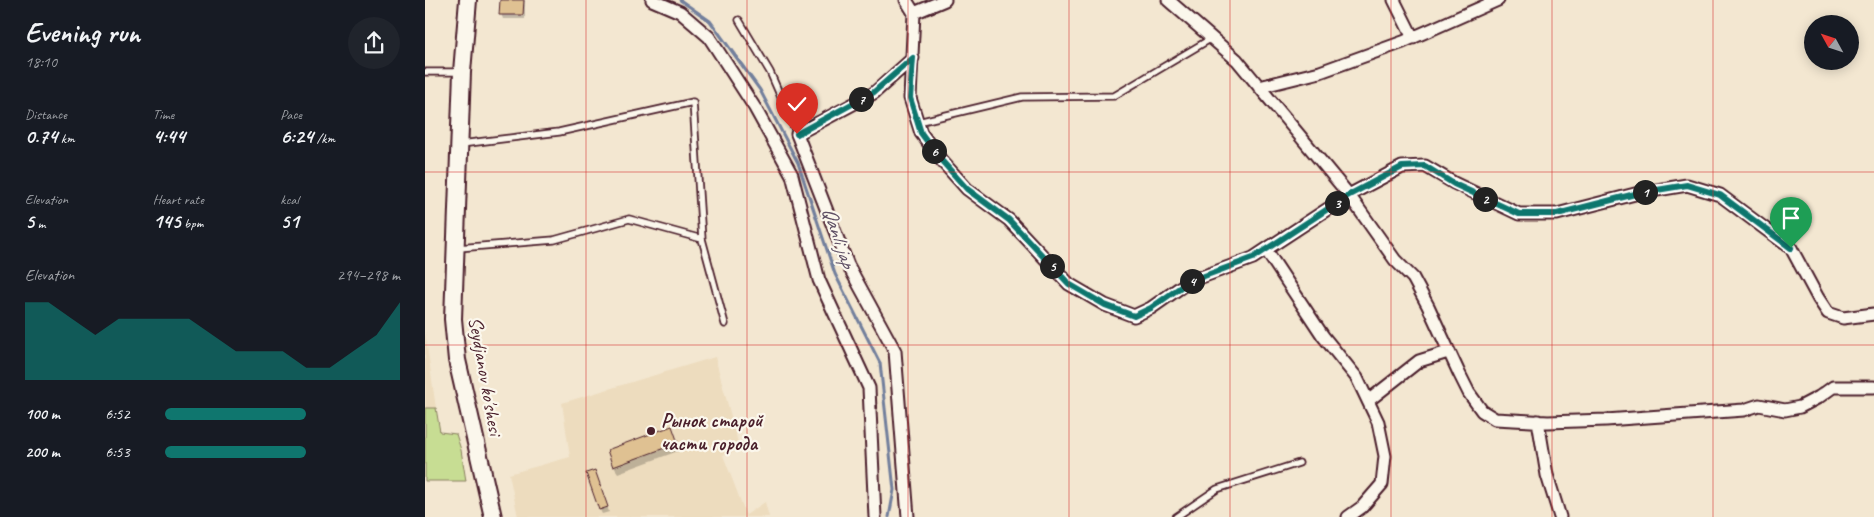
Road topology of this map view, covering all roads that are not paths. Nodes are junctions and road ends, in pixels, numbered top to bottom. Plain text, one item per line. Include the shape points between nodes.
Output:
1 (468, 0) edge
2 (652, 0) edge
3 (906, 0) edge
4 (945, 0) edge
5 (1168, 0) edge
6 (1394, 0) edge
7 (1499, 0) edge
8 (914, 13) junction
9 (739, 20) dead end
10 (1212, 38) junction
11 (1413, 38) junction
12 (913, 58) junction
13 (425, 72) edge
14 (462, 72) junction
15 (1259, 87) junction
16 (918, 122) junction
17 (797, 134) junction
18 (459, 144) junction
19 (1349, 195) junction
20 (702, 239) junction
21 (456, 248) junction
22 (1266, 250) junction
23 (1874, 314) edge
24 (725, 324) dead end
25 (1448, 352) junction
26 (1874, 387) edge
27 (1368, 401) junction
28 (1538, 421) junction
29 (1299, 463) dead end
30 (493, 517) edge
31 (875, 517) edge
32 (908, 517) edge
33 (1176, 517) edge
34 (1348, 517) edge
35 (1560, 517) edge

1 - 14 main road, Seydjanov ko'shesi
2 - 31 street via 680,12 709,37 755,108 792,175 819,280 869,388
3 - 8 street
4 - 8 street
5 - 10 street
6 - 11 street
7 - 11 street
8 - 12 street
9 - 17 lane via 770,72
10 - 15 street via 1237,60
10 - 16 lane via 1113,96 1022,97
11 - 15 street via 1320,72
12 - 16 street via 910,98
12 - 17 street via 874,92
13 - 14 lane
14 - 18 main road, Seydjanov ko'shesi
15 - 19 street
16 - 22 street via 921,133 967,189 1009,220 1069,284 1105,305 1134,316 1188,282
17 - 32 street via 848,265 895,351
18 - 20 lane via 559,132 693,102
18 - 21 main road, Seydjanov ko'shesi
19 - 22 street
19 - 23 street via 1402,167 1425,166 1454,184 1519,214 1557,214 1639,193 1687,185 1720,195 1791,248 1828,313 1843,318
19 - 25 street via 1395,260 1413,278
20 - 21 lane via 629,219 554,240
20 - 24 lane
21 - 30 main road, Seydjanov ko'shesi via 454,339
22 - 27 street via 1323,336 1357,378
25 - 27 street via 1419,361
25 - 28 street via 1482,411 1495,419
26 - 28 street via 1833,387 1800,407 1785,410 1759,405 1744,410 1606,420
27 - 34 street via 1378,422 1385,456 1382,484
28 - 35 street via 1547,475
29 - 33 lane via 1217,489

